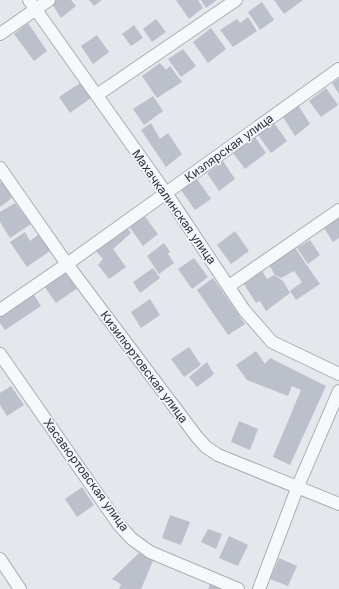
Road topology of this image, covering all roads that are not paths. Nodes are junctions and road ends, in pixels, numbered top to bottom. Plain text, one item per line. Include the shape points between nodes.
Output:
1 (49, 0) edge
2 (236, 0) edge
3 (33, 5) edge
4 (0, 34) edge
5 (339, 69) edge
6 (97, 95) junction
7 (0, 168) edge
8 (166, 193) junction
9 (339, 210) edge
10 (67, 264) junction
11 (229, 286) junction
12 (0, 310) edge
13 (0, 354) edge
14 (339, 374) edge
15 (339, 391) edge
16 (298, 486) junction
17 (339, 504) edge
18 (0, 559) edge
19 (20, 589) edge
20 (238, 589) edge
21 (259, 589) edge

1 - 3 street
2 - 6 street
3 - 4 street
3 - 6 street, Махачкалинская улица
5 - 8 street, Кизлярская улица
6 - 8 street, Махачкалинская улица
7 - 10 street, Кизилюртовская улица
8 - 10 street, Кизлярская улица
8 - 11 street, Махачкалинская улица
9 - 11 street
10 - 12 street, Кизлярская улица
10 - 16 street, Кизилюртовская улица via 206,447 218,455
11 - 14 street, Махачкалинская улица via 244,310 272,342
13 - 20 street, Хасавюртовская улица via 119,525 132,539 150,552
15 - 16 street
16 - 17 street, Кизилюртовская улица
16 - 21 street
18 - 19 street

